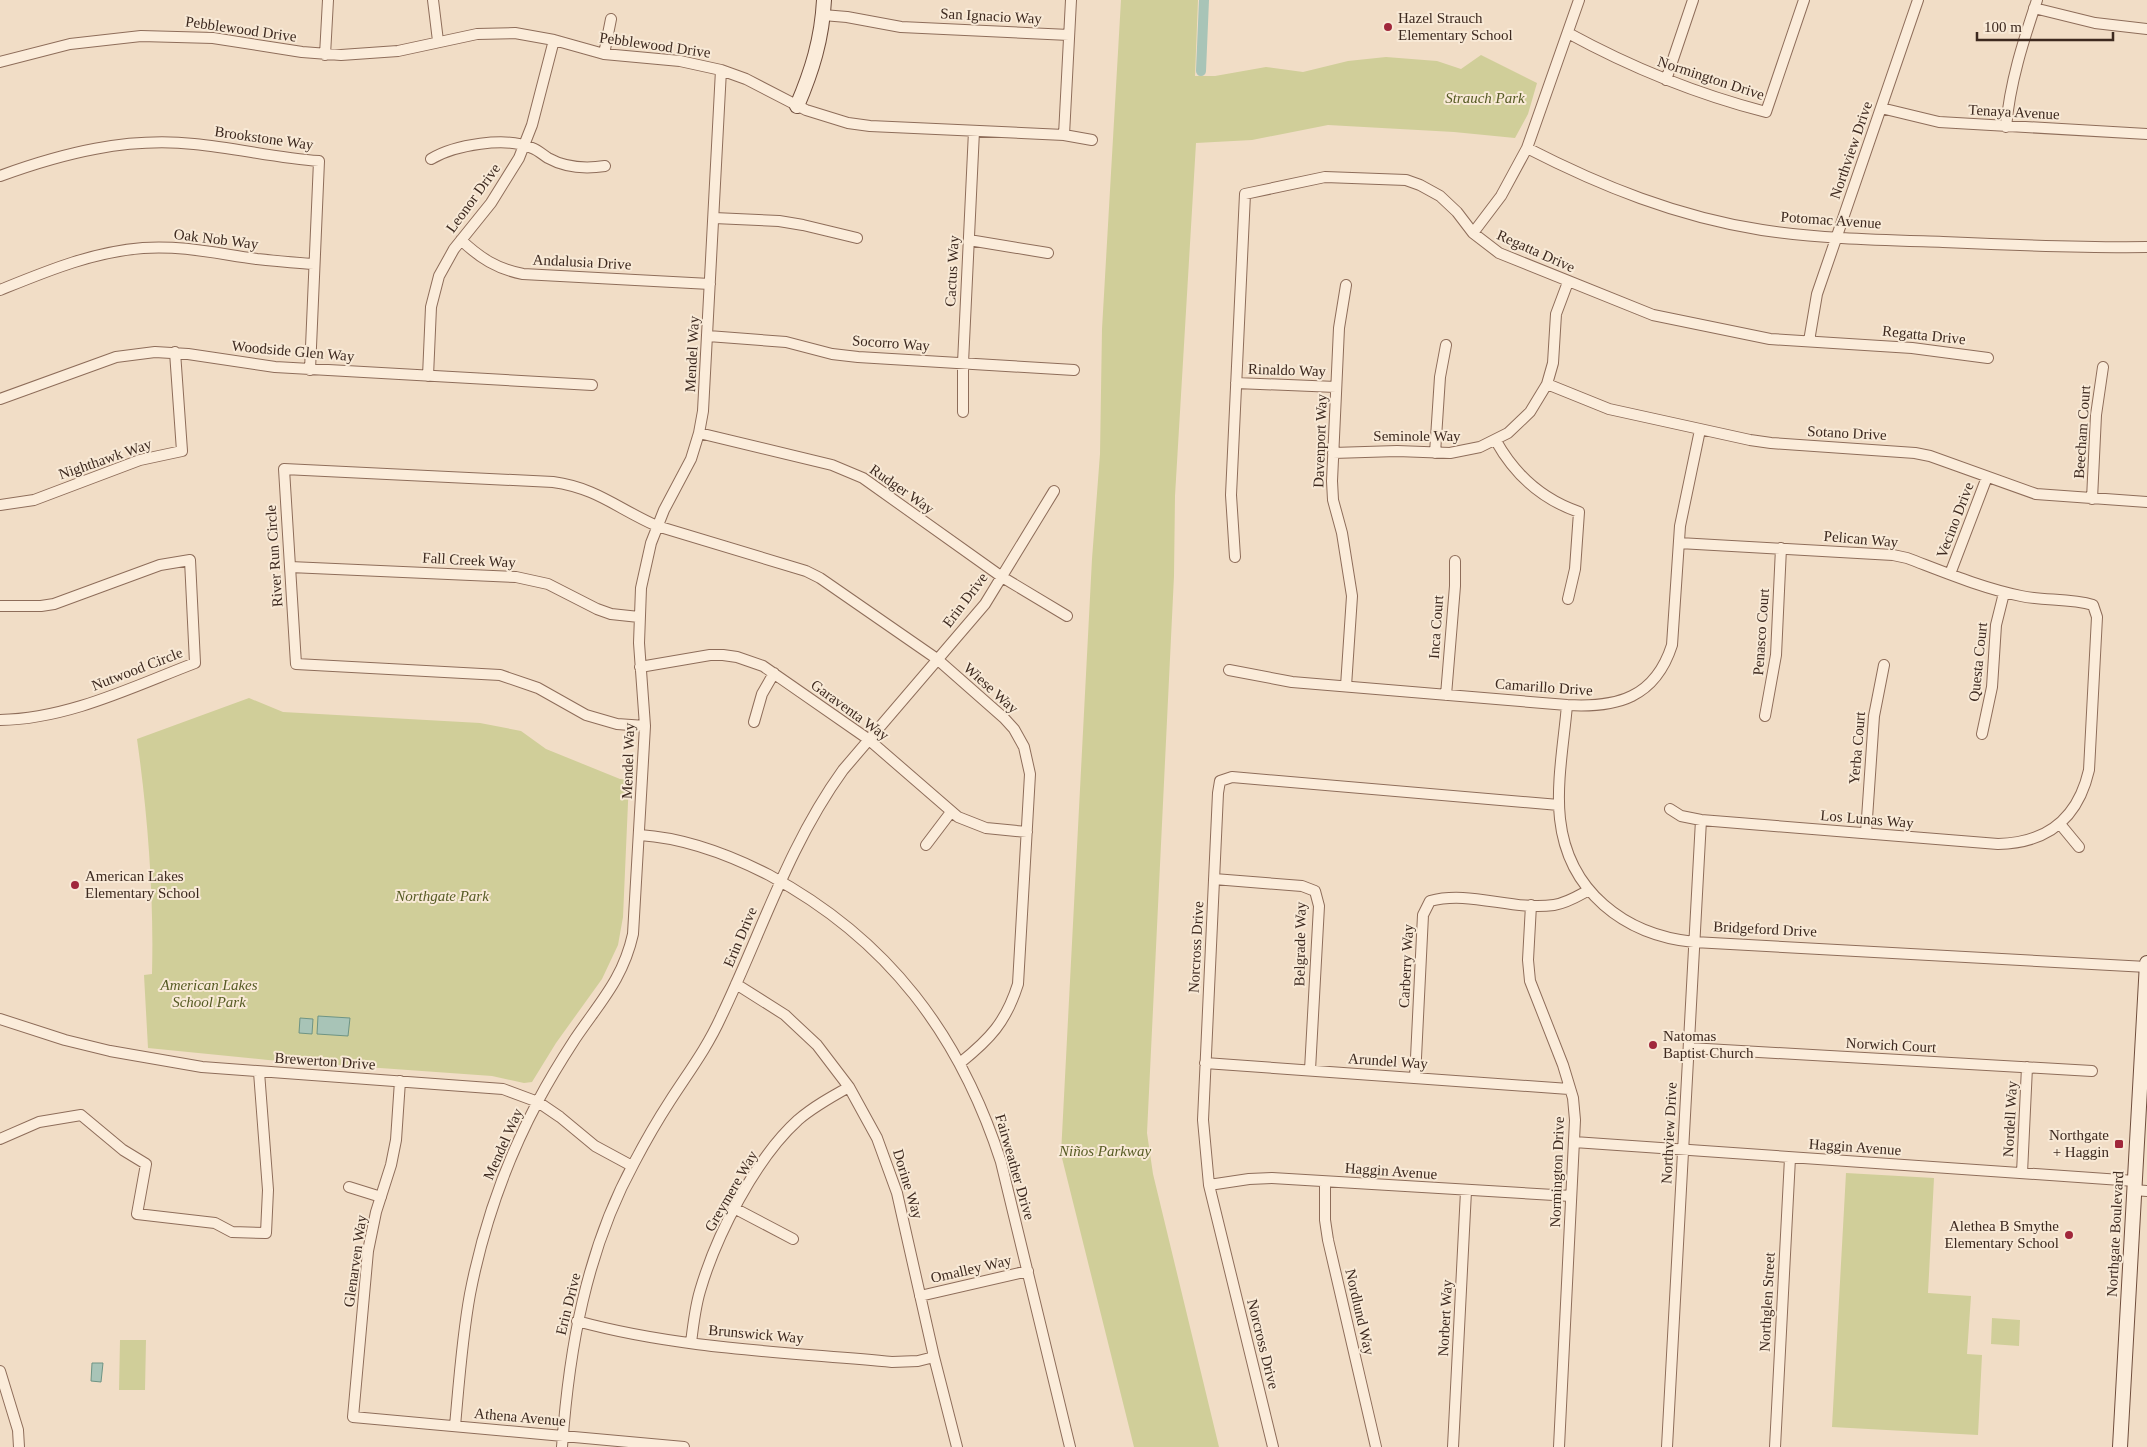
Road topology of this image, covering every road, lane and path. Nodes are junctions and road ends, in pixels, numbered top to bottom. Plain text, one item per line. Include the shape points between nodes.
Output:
1 (328, 0) edge
2 (433, 0) edge
3 (824, 0) edge
4 (1071, 0) edge
5 (1579, 0) edge
6 (1693, 0) edge
7 (1804, 0) edge
8 (1918, 0) edge
9 (2035, 4) edge
10 (823, 15) junction
11 (611, 19) dead end
12 (2147, 29) edge
13 (1568, 32) junction
14 (1069, 35) junction
15 (554, 40) junction
16 (438, 42) junction
17 (325, 54) junction
18 (604, 54) junction
19 (0, 62) edge
20 (721, 70) junction
21 (1666, 80) junction
22 (797, 106) junction
23 (1881, 108) junction
24 (2006, 126) junction
25 (974, 131) junction
26 (2147, 134) edge
27 (1064, 135) junction
28 (1092, 140) dead end
29 (524, 146) junction
30 (1527, 148) junction
31 (431, 159) dead end
32 (605, 166) dead end
33 (0, 176) edge
34 (714, 218) junction
35 (1473, 233) junction
36 (857, 238) dead end
37 (1836, 238) junction
38 (461, 240) junction
39 (969, 240) junction
40 (2147, 246) edge
41 (1048, 253) dead end
42 (314, 264) junction
43 (1568, 282) junction
44 (710, 284) junction
45 (1346, 285) dead end
46 (0, 290) edge
47 (708, 336) junction
48 (1809, 341) junction
49 (1446, 345) dead end
50 (175, 352) junction
51 (1988, 358) dead end
52 (963, 363) junction
53 (2103, 366) dead end
54 (310, 370) junction
55 (1074, 370) dead end
56 (428, 376) junction
57 (1236, 383) junction
58 (1547, 384) junction
59 (592, 385) dead end
60 (1336, 387) junction
61 (0, 399) edge
62 (963, 412) dead end
63 (1700, 430) junction
64 (700, 433) junction
65 (1496, 441) junction
66 (1333, 453) junction
67 (1435, 453) junction
68 (1987, 477) junction
69 (1054, 491) dead end
70 (2092, 499) junction
71 (2147, 502) edge
72 (0, 505) edge
73 (657, 526) junction
74 (1679, 543) junction
75 (1781, 548) junction
76 (1235, 557) dead end
77 (1455, 561) dead end
78 (290, 567) junction
79 (1950, 574) junction
80 (1002, 577) junction
81 (2004, 592) junction
82 (1568, 599) dead end
83 (2093, 605) joint
84 (0, 606) edge
85 (1067, 616) dead end
86 (639, 617) junction
87 (937, 659) junction
88 (1884, 665) dead end
89 (640, 667) junction
90 (1229, 670) dead end
91 (774, 673) junction
92 (1346, 686) junction
93 (1446, 695) junction
94 (1567, 705) junction
95 (1765, 716) dead end
96 (0, 720) edge
97 (754, 722) dead end
98 (645, 726) junction
99 (1982, 734) dead end
100 (868, 739) junction
101 (1559, 805) junction
102 (1670, 809) dead end
103 (951, 812) junction
104 (1701, 820) junction
105 (2060, 824) junction
106 (1027, 832) junction
107 (1866, 834) junction
108 (640, 835) junction
109 (926, 845) dead end
110 (2079, 847) dead end
111 (1214, 878) junction
112 (780, 882) junction
113 (1590, 890) junction
114 (1531, 905) junction
115 (1694, 942) junction
116 (2147, 963) edge
117 (2147, 967) edge
118 (736, 984) junction
119 (0, 1019) edge
120 (1689, 1048) junction
121 (960, 1063) junction
122 (1205, 1063) junction
123 (2027, 1067) junction
124 (1310, 1070) junction
125 (2092, 1071) dead end
126 (259, 1072) junction
127 (1415, 1078) junction
128 (400, 1081) junction
129 (849, 1088) junction
130 (1569, 1089) junction
131 (538, 1102) junction
132 (0, 1140) edge
133 (1574, 1142) junction
134 (1683, 1151) junction
135 (1790, 1158) junction
136 (632, 1166) junction
137 (2022, 1173) junction
138 (1325, 1182) junction
139 (1209, 1185) junction
140 (349, 1187) dead end
141 (2139, 1187) edge
142 (1466, 1191) junction
143 (1571, 1196) junction
144 (381, 1197) junction
145 (734, 1208) junction
146 (793, 1239) dead end
147 (1028, 1271) junction
148 (920, 1296) junction
149 (577, 1321) junction
150 (691, 1343) junction
151 (934, 1357) junction
152 (0, 1371) edge
153 (353, 1417) joint
154 (455, 1426) junction
155 (563, 1436) junction
156 (19, 1447) edge
157 (562, 1447) edge
158 (684, 1447) edge
159 (957, 1447) edge
160 (1070, 1447) edge
161 (1273, 1447) edge
162 (1376, 1447) edge
163 (1453, 1447) edge
164 (1558, 1447) edge
165 (1667, 1447) edge
166 (1774, 1447) edge
167 (2120, 1447) edge

1 - 17 street
2 - 16 street
3 - 10 main road
4 - 14 street
5 - 13 street
6 - 21 street
7 - 21 street, Normington Drive via 1766,112
8 - 23 street, Northview Drive
9 - 12 street via 2095,23
9 - 24 street via 2011,84
10 - 14 street, San Ignacio Way via 901,26
10 - 22 main road via 817,55
11 - 18 street
13 - 21 street, Normington Drive
13 - 30 street
14 - 27 street
15 - 16 street, Pebblewood Drive via 500,33
15 - 18 street, Pebblewood Drive
15 - 29 street, Leonor Drive
16 - 17 street, Pebblewood Drive via 375,54
17 - 19 street, Pebblewood Drive via 213,38 141,36 70,44
18 - 20 street, Pebblewood Drive via 680,61
20 - 22 street, Pebblewood Drive via 746,79
20 - 34 street, Mendel Way
22 - 25 street, Pebblewood Drive via 848,123
23 - 24 street, Tenaya Avenue via 1939,122
23 - 37 street, Northview Drive
24 - 26 street, Tenaya Avenue
25 - 27 street, Pebblewood Drive
25 - 39 street, Cactus Way
27 - 28 street, Pebblewood Drive
29 - 31 street via 479,144 453,149
29 - 32 street via 532,147 552,161 573,167
29 - 38 street, Leonor Drive via 506,181
30 - 35 street via 1501,196
30 - 37 street, Potomac Avenue via 1606,186 1687,213 1762,230
33 - 42 street, Brookstone Way via 52,158 131,144 192,144 319,161
34 - 36 street via 779,221
34 - 44 street, Mendel Way
35 - 43 street, Regatta Drive via 1499,253
35 - 57 street, Regatta Drive via 1440,196 1406,180 1325,177 1244,194
37 - 40 street, Potomac Avenue via 2080,248
37 - 48 street, Northview Drive via 1817,294
38 - 44 street, Andalusia Drive via 485,261 523,274
38 - 56 street, Leonor Drive via 447,259 435,288
39 - 41 street
39 - 52 street, Cactus Way
42 - 46 street, Oak Nob Way via 187,248 144,248 92,256
42 - 54 street, Brookstone Way
43 - 48 street, Regatta Drive via 1653,315 1770,339
43 - 58 street, Seminole Way via 1556,314 1553,363
44 - 47 street, Mendel Way
45 - 60 street, Davenport Way via 1339,328
47 - 52 street, Socorro Way via 779,341 858,357
47 - 64 street, Mendel Way
48 - 51 street, Regatta Drive via 1936,350
49 - 67 street via 1439,384
50 - 54 street, Woodside Glen Way
50 - 61 street, Woodside Glen Way via 116,357
50 - 72 street, Nighthawk Way via 182,452 140,460 34,500
52 - 55 street, Socorro Way
52 - 62 street, Cactus Way
53 - 70 street, Beecham Court via 2096,415
54 - 56 street, Woodside Glen Way
56 - 59 street, Woodside Glen Way
57 - 60 street, Rinaldo Way
57 - 76 street, Regatta Drive via 1231,495
58 - 63 street, Sotano Drive via 1608,409
58 - 65 street, Seminole Way via 1530,412
60 - 66 street, Davenport Way
63 - 68 street, Sotano Drive via 1771,443 1915,453
63 - 74 street, Camarillo Drive
64 - 73 street, Mendel Way via 683,478
64 - 80 street, Rudger Way via 832,466 863,478
65 - 67 street, Seminole Way via 1465,451
65 - 82 street via 1508,462 1531,487 1548,499 1579,512 1576,568
66 - 67 street, Seminole Way
66 - 92 street, Davenport Way via 1333,500 1352,596
68 - 70 street, Sotano Drive via 2036,494
68 - 79 street, Vecino Drive
69 - 80 street, Erin Drive
70 - 71 street, Sotano Drive
73 - 78 street, River Run Circle via 596,493 568,484 284,469
73 - 86 street, Mendel Way via 643,573
73 - 87 street, Wiese Way via 806,571
74 - 75 street, Pelican Way
74 - 94 street, Camarillo Drive via 1674,631 1670,652 1660,671 1640,691 1614,704
75 - 79 street, Pelican Way via 1893,555
75 - 95 street, Penasco Court via 1776,655
77 - 93 street, Inca Court
78 - 86 street, Fall Creek Way via 532,579 611,614
78 - 98 street, River Run Circle via 296,664 500,676 538,688 586,715 618,724
79 - 81 street, Pelican Way
80 - 85 street, Rudger Way
80 - 87 street, Erin Drive via 985,604
81 - 83 street, Pelican Way
81 - 99 street, Questa Court via 1996,625 1992,687
83 - 105 street, Los Lunas Way via 2097,617 2089,770 2080,799
84 - 96 street, Nutwood Circle via 54,604 160,565 190,560 195,663 63,712
86 - 89 street, Mendel Way
87 - 100 street, Erin Drive
87 - 106 street, Wiese Way via 1004,718 1018,735 1030,774
88 - 107 street, Yerba Court via 1874,716
89 - 91 street, Garaventa Way via 723,655 750,661
89 - 98 street, Mendel Way
90 - 92 street, Camarillo Drive via 1270,679
91 - 97 street via 759,700
91 - 100 street, Garaventa Way
92 - 93 street, Camarillo Drive
93 - 94 street, Camarillo Drive
94 - 101 street, Bridgeford Drive
98 - 108 street, Mendel Way
100 - 103 street, Garaventa Way
100 - 112 street, Erin Drive via 825,795 802,834
101 - 111 street, Norcross Drive via 1232,777 1220,781
101 - 113 street, Bridgeford Drive via 1568,853
102 - 104 street, Los Lunas Way via 1681,816
103 - 106 street, Garaventa Way via 971,824 986,828
103 - 109 street
104 - 107 street, Los Lunas Way
104 - 115 street, Northview Drive
105 - 107 street, Los Lunas Way via 2035,839 2013,844
105 - 110 street
106 - 121 street, Wiese Way via 1018,984 997,1029
108 - 112 street, Fairweather Drive via 676,838 698,845 729,856
108 - 131 street, Mendel Way via 636,918 624,965
111 - 122 street, Norcross Drive
111 - 124 street, Belgrade Way via 1302,886 1316,891 1319,906
112 - 118 street, Erin Drive
112 - 121 street, Fairweather Drive via 841,922 889,966 926,1009
113 - 114 street, Carberry Way via 1561,903
113 - 115 street, Bridgeford Drive via 1612,912 1637,928 1664,938
114 - 127 street, Carberry Way via 1447,897 1430,901 1423,915
114 - 130 street, Normington Drive via 1530,981 1563,1065
115 - 117 street, Bridgeford Drive
115 - 120 street, Northview Drive
116 - 117 main road, Northgate Boulevard
117 - 141 main road, Northgate Boulevard
118 - 129 street, Dorine Way via 803,1031
118 - 136 street, Erin Drive via 711,1038
119 - 126 street, Brewerton Drive via 110,1052 202,1067
120 - 123 street, Norwich Court
120 - 134 street, Northview Drive
121 - 147 street, Fairweather Drive via 993,1139
122 - 124 street, Arundel Way
122 - 139 street, Norcross Drive via 1203,1128
123 - 125 street, Norwich Court
123 - 137 street, Nordell Way
124 - 127 street, Arundel Way
126 - 128 street, Brewerton Drive
126 - 132 street via 268,1190 266,1233 232,1232 215,1223 137,1214 146,1164 123,1150 82,1115 39,1122
127 - 130 street, Arundel Way
128 - 131 street, Brewerton Drive via 488,1086
128 - 144 street, Glenarven Way via 396,1140
129 - 145 street, Greymere Way via 808,1112 786,1132
129 - 148 street, Dorine Way via 890,1168
130 - 133 street, Normington Drive via 1575,1120
131 - 136 street, Brewerton Drive via 595,1146
131 - 154 street, Mendel Way via 499,1190 480,1254 464,1331
133 - 134 street, Haggin Avenue
133 - 143 street, Normington Drive
134 - 135 street, Haggin Avenue
134 - 165 street, Northview Drive
135 - 137 street, Haggin Avenue
135 - 166 street, Northglen Street
136 - 149 street, Erin Drive via 599,1245
137 - 141 street, Haggin Avenue
138 - 139 street, Haggin Avenue via 1257,1179
138 - 142 street, Haggin Avenue
138 - 162 street, Nordlund Way via 1328,1240
139 - 161 street, Norcross Drive
140 - 144 street
141 - 167 main road, Northgate Boulevard
142 - 143 street, Haggin Avenue
142 - 163 street, Norbert Way
143 - 164 street, Normington Drive
144 - 153 street, Glenarven Way via 368,1251
145 - 146 street
145 - 150 street, Greymere Way via 705,1274
147 - 148 street, Omalley Way
147 - 160 street, Fairweather Drive
148 - 151 street, Dorine Way
149 - 150 street, Brunswick Way via 620,1333
149 - 155 street, Erin Drive via 566,1389
150 - 151 street, Brunswick Way via 892,1362
151 - 159 street, Dorine Way
152 - 156 street via 18,1430
153 - 154 street, Athena Avenue
154 - 155 street, Athena Avenue
155 - 157 street, Erin Drive
155 - 158 street, Athena Avenue

